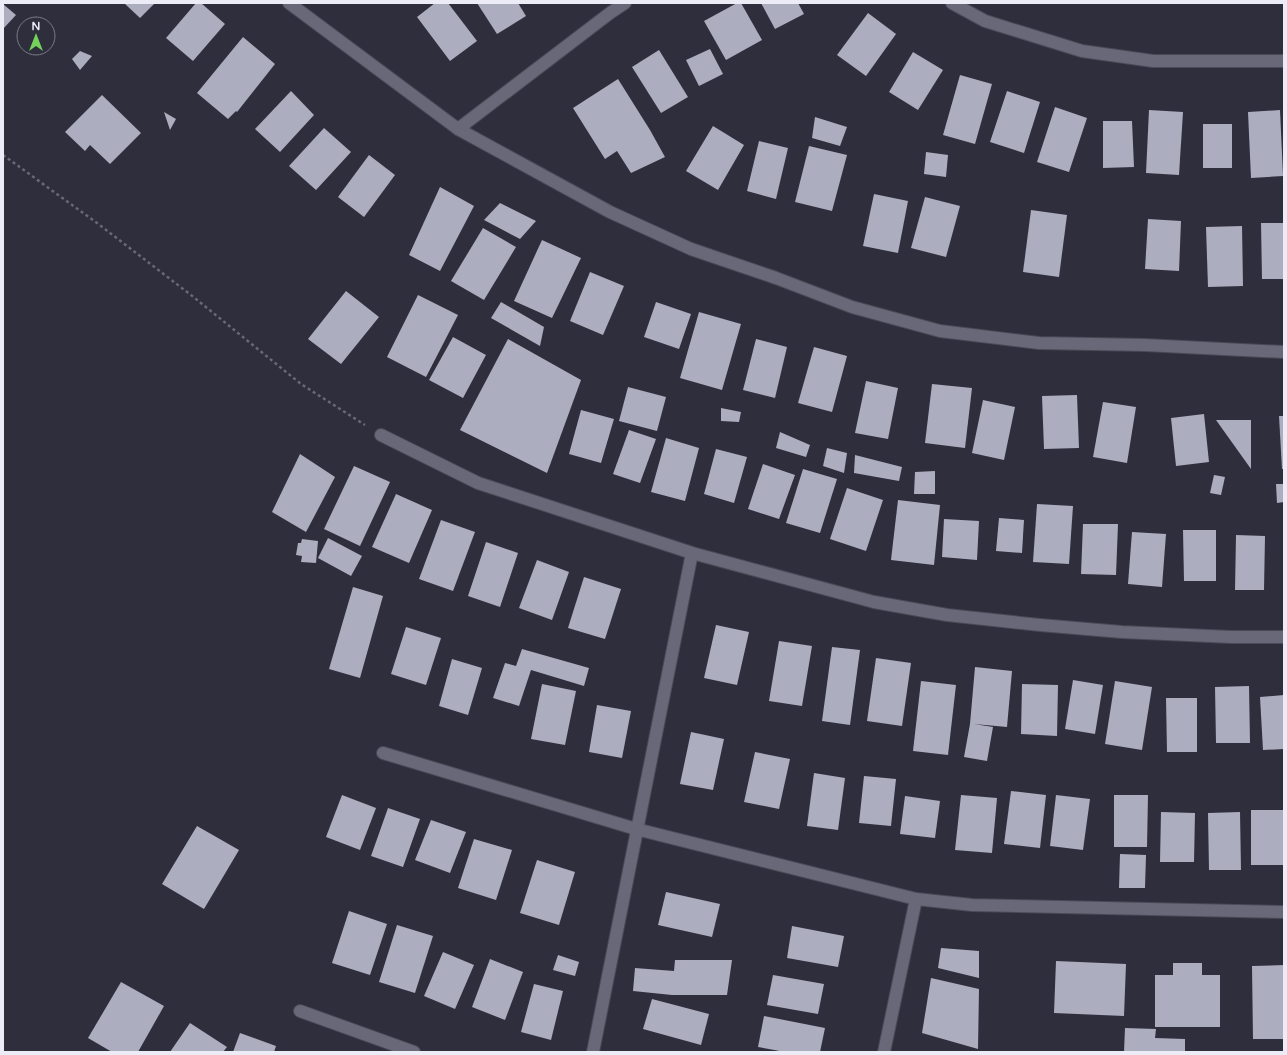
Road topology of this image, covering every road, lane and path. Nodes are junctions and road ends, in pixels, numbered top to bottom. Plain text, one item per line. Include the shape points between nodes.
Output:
1 (290, 3) edge
2 (625, 3) edge
3 (952, 3) edge
4 (1284, 61) edge
5 (458, 129) junction
6 (3, 155) edge
7 (1284, 352) edge
8 (381, 435) joint
9 (692, 553) junction
10 (1284, 637) edge
11 (383, 753) dead end
12 (636, 829) junction
13 (916, 899) junction
14 (1284, 912) edge
15 (300, 1010) dead end
16 (414, 1052) edge
17 (592, 1052) edge
18 (884, 1052) edge

1 - 5 street
2 - 5 street
3 - 4 street via 985,21 1082,51 1153,61
5 - 7 street via 610,212 691,249 859,309 940,331 1039,343
6 - 8 path via 178,285 301,384
8 - 9 street via 478,483
9 - 10 street via 874,602 947,615 1122,632
9 - 12 street
11 - 12 street
12 - 13 street
12 - 17 street
13 - 14 street via 980,906
13 - 18 street
15 - 16 street

